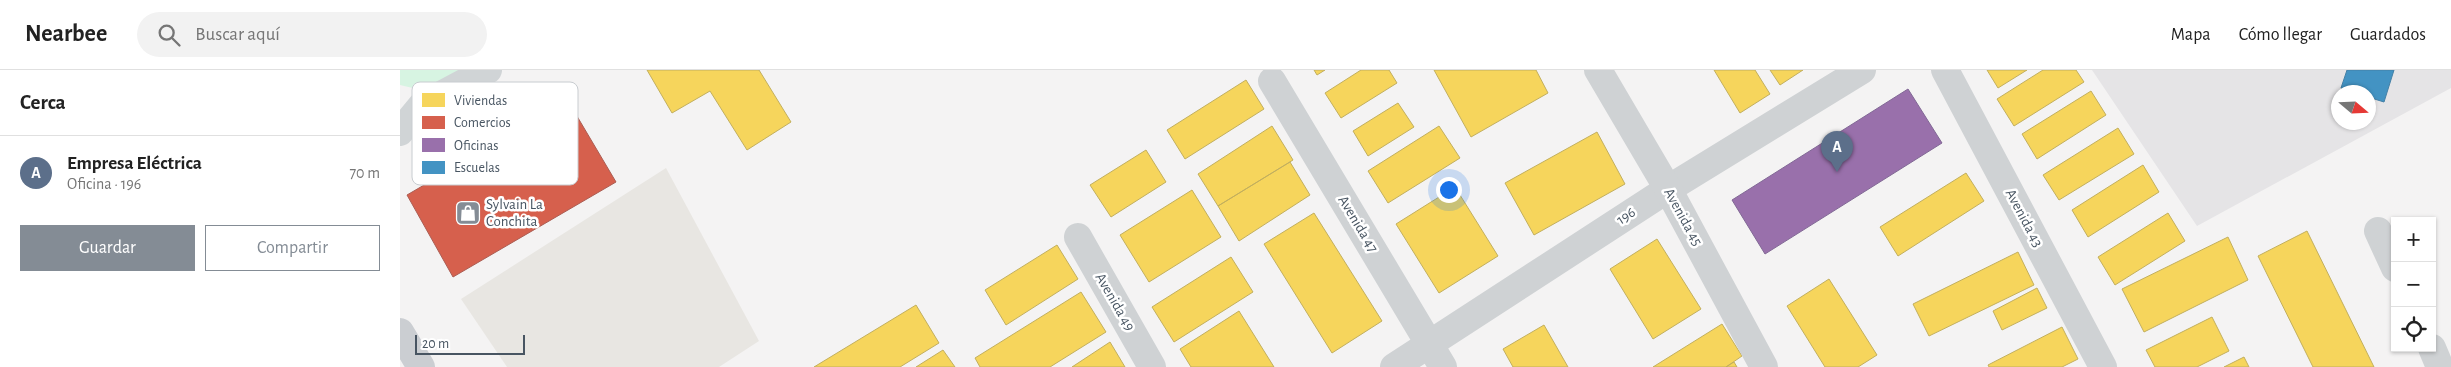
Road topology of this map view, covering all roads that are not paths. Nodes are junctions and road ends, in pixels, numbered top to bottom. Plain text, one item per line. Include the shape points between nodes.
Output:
1 (488, 70) edge
2 (1598, 70) edge
3 (1862, 70) edge
4 (1945, 70) edge
5 (1272, 80) dead end
6 (462, 82) edge
7 (411, 106) edge
8 (400, 132) edge
9 (1668, 189) junction
10 (2378, 231) dead end
11 (1078, 238) dead end
12 (2392, 262) edge
13 (400, 332) edge
14 (2434, 352) edge
15 (1436, 356) edge
16 (421, 367) edge
17 (1152, 367) edge
18 (1394, 367) edge
19 (1764, 367) edge
20 (2103, 367) edge
21 (2440, 367) edge

1 - 6 main road
2 - 9 street, Avenida 45
3 - 9 street, 196
4 - 20 street, Avenida 43
5 - 15 street, Avenida 47
7 - 8 main road
9 - 15 street, 196
9 - 19 street, Avenida 45
10 - 12 street
11 - 17 street, Avenida 49
13 - 16 main road
14 - 21 street
15 - 18 street, 196

